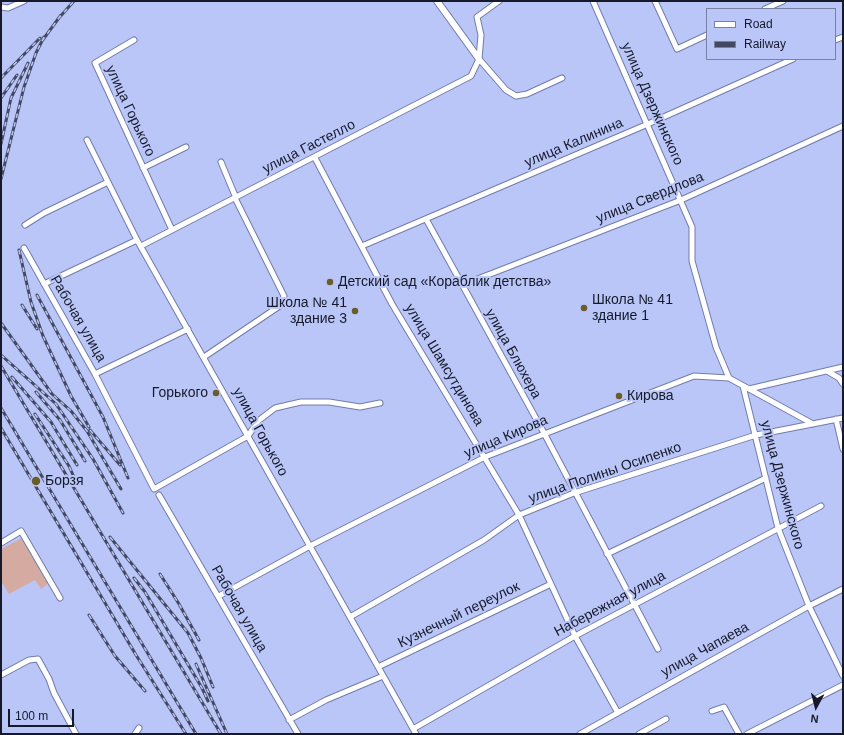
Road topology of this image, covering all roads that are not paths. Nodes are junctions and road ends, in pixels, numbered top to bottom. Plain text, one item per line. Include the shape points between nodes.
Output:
1 (24, 1) edge
2 (437, 1) edge
3 (499, 1) edge
4 (593, 1) edge
5 (656, 1) edge
6 (783, 1) edge
7 (1, 8) edge
8 (767, 8) edge
9 (706, 35) edge
10 (134, 40) dead end
11 (479, 59) junction
12 (791, 60) edge
13 (562, 78) dead end
14 (648, 124) junction
15 (843, 126) edge
16 (87, 140) dead end
17 (186, 147) dead end
18 (315, 158) junction
19 (221, 162) dead end
20 (143, 168) junction
21 (108, 182) junction
22 (236, 198) junction
23 (681, 200) junction
24 (426, 219) junction
25 (25, 225) dead end
26 (172, 230) junction
27 (137, 240) junction
28 (141, 246) junction
29 (362, 246) junction
30 (24, 248) dead end
31 (44, 284) junction
32 (462, 285) junction
33 (188, 329) junction
34 (204, 357) junction
35 (843, 367) edge
36 (827, 371) junction
37 (96, 374) junction
38 (729, 378) junction
39 (843, 384) edge
40 (742, 386) junction
41 (749, 389) junction
42 (380, 403) dead end
43 (843, 418) edge
44 (836, 420) junction
45 (813, 424) junction
46 (544, 434) junction
47 (756, 435) junction
48 (248, 436) junction
49 (843, 449) edge
50 (485, 456) junction
51 (766, 478) junction
52 (574, 493) junction
53 (159, 496) dead end
54 (820, 506) dead end
55 (519, 515) junction
56 (778, 528) junction
57 (1, 543) edge
58 (310, 546) junction
59 (607, 554) junction
60 (551, 584) junction
61 (843, 589) edge
62 (219, 596) junction
63 (60, 598) dead end
64 (634, 604) junction
65 (809, 606) junction
66 (350, 617) junction
67 (575, 636) junction
68 (658, 649) dead end
69 (841, 665) edge
70 (378, 667) junction
71 (1, 675) edge
72 (383, 676) junction
73 (843, 676) edge
74 (843, 685) edge
75 (712, 711) dead end
76 (618, 713) junction
77 (289, 720) junction
78 (666, 720) dead end
79 (139, 728) dead end
80 (413, 729) junction
81 (76, 734) edge
82 (135, 734) edge
83 (298, 734) edge
84 (416, 734) edge
85 (580, 734) edge
86 (639, 734) edge
87 (739, 734) edge
88 (747, 734) edge

1 - 7 street via 8,8
2 - 11 street
3 - 11 street, улица Гастелло via 477,17 481,35
4 - 14 street, улица Дзержинского
5 - 9 street via 677,49
6 - 8 street
10 - 20 street, улица Горького via 95,63
11 - 13 street via 506,90 516,96 527,94
11 - 18 street, улица Гастелло via 471,76
12 - 14 street, улица Калинина
14 - 23 street, улица Дзержинского
14 - 24 street, улица Калинина
15 - 23 street, улица Свердлова
16 - 21 street, улица Горького
17 - 20 street, улица Горького
18 - 22 street, улица Гастелло
18 - 29 street, улица Шамсутдинова
19 - 22 street
20 - 26 street, улица Горького
21 - 25 street
21 - 27 street, улица Горького
22 - 26 street, улица Гастелло
22 - 34 street via 284,296 282,305
23 - 32 street, улица Свердлова
23 - 38 street, улица Дзержинского via 692,227 692,261 716,347
24 - 29 street, улица Калинина
24 - 32 street, улица Блюхера
26 - 28 street, улица Гастелло
27 - 28 street, улица Горького
27 - 31 street
28 - 33 street, улица Горького
29 - 50 street, улица Шамсутдинова via 392,304
30 - 31 street, Рабочая улица
31 - 37 street, Рабочая улица
32 - 46 street, улица Блюхера
33 - 34 street, улица Горького
33 - 37 street
34 - 48 street, улица Горького
35 - 36 street
36 - 39 street via 839,378
36 - 41 street
37 - 48 street, Рабочая улица via 154,489
38 - 40 street, улица Кирова
38 - 46 street, улица Кирова via 694,376
40 - 41 street, улица Кирова
40 - 47 street, улица Дзержинского
41 - 45 street, улица Кирова
42 - 48 street via 360,407 329,402 301,402 275,408 258,421
43 - 44 street, улица Полины Осипенко
44 - 45 street, улица Полины Осипенко
44 - 49 street
45 - 47 street, улица Полины Осипенко
46 - 50 street, улица Кирова
46 - 52 street, улица Блюхера
47 - 51 street, улица Дзержинского
47 - 52 street, улица Полины Осипенко
48 - 58 street, улица Горького
50 - 55 street, улица Шамсутдинова
50 - 58 street, улица Кирова
51 - 56 street, улица Дзержинского
51 - 59 street
52 - 55 street, улица Полины Осипенко
52 - 59 street, улица Блюхера
53 - 62 street, Рабочая улица
54 - 56 street, Набережная улица
55 - 60 street, улица Шамсутдинова
55 - 66 street, улица Полины Осипенко via 484,540
56 - 64 street, Набережная улица
56 - 65 street, улица Дзержинского
57 - 63 street via 21,531
58 - 62 street, улица Кирова
58 - 66 street, улица Горького
59 - 64 street, улица Блюхера
60 - 67 street, улица Шамсутдинова
60 - 70 street, Кузнечный переулок
61 - 65 street, улица Чапаева
62 - 77 street, Рабочая улица
64 - 67 street, Набережная улица
64 - 68 street, улица Блюхера
65 - 69 street, улица Дзержинского
65 - 76 street, улица Чапаева
66 - 70 street, улица Горького
67 - 76 street, улица Шамсутдинова
67 - 80 street, Набережная улица
69 - 73 street, улица Дзержинского
70 - 72 street, улица Горького
71 - 81 street via 29,660 38,659
72 - 77 street via 326,700
72 - 80 street, улица Горького
74 - 88 street
75 - 87 street via 724,707
76 - 85 street, улица Чапаева
77 - 83 street, Рабочая улица
78 - 86 street
79 - 82 street
80 - 84 street, улица Горького

